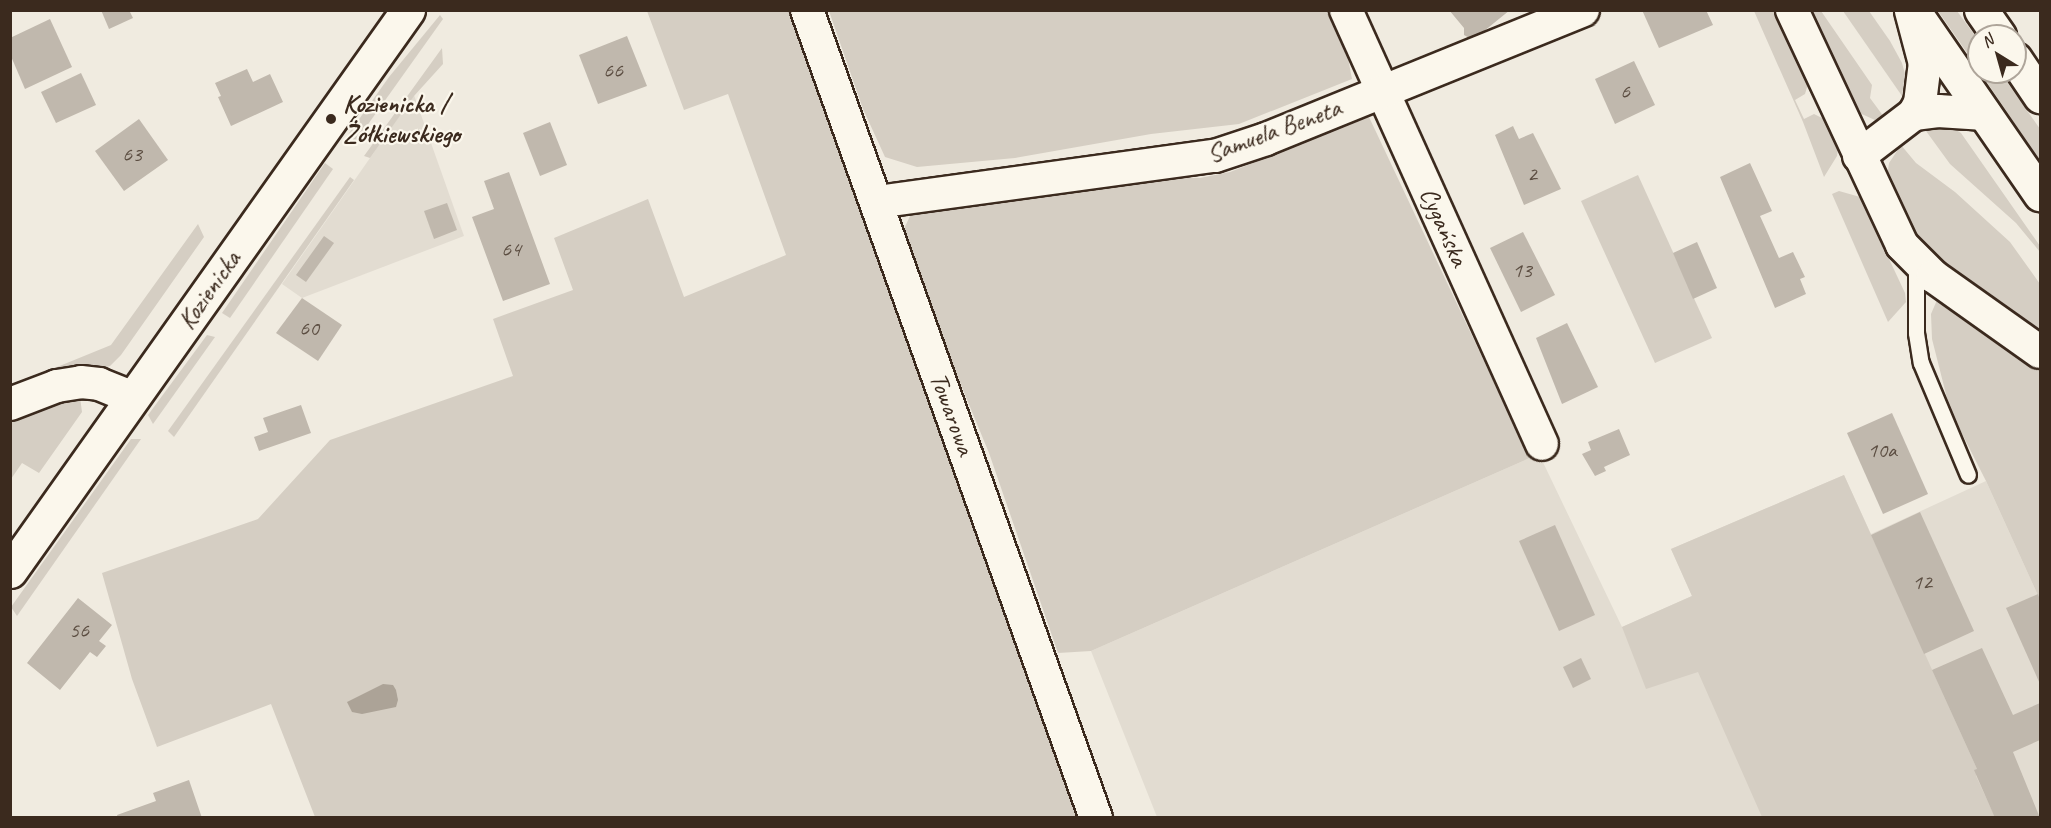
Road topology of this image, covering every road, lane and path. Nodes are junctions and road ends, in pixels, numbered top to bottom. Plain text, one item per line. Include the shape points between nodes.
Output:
1 (408, 10) edge
2 (807, 10) edge
3 (1346, 10) edge
4 (1583, 10) edge
5 (1792, 10) edge
6 (1912, 10) edge
7 (1981, 10) edge
8 (1991, 24) edge
9 (2027, 77) edge
10 (1383, 90) junction
11 (2040, 96) edge
12 (1914, 114) junction
13 (1985, 114) junction
14 (1859, 156) junction
15 (2040, 194) edge
16 (877, 202) junction
17 (1916, 262) junction
18 (2040, 352) edge
19 (133, 398) junction
20 (10, 404) edge
21 (1542, 444) dead end
22 (1968, 475) dead end
23 (10, 571) edge
24 (1096, 818) edge

1 - 19 main road, Kozienicka
2 - 16 street, Towarowa
3 - 10 street, Cygańska
4 - 10 street, Samuela Beneta
5 - 14 street
6 - 12 street via 1925,64 1924,86
6 - 13 main road
7 - 8 main road
9 - 11 main road
10 - 16 street, Samuela Beneta via 1215,156
10 - 21 street, Cygańska
12 - 13 street
12 - 14 street
13 - 15 main road
14 - 17 street via 1898,236
16 - 24 street, Towarowa
17 - 18 street
17 - 22 lane via 1915,323 1921,363
19 - 20 street via 99,384 81,382 57,386
19 - 23 main road, Kozienicka

